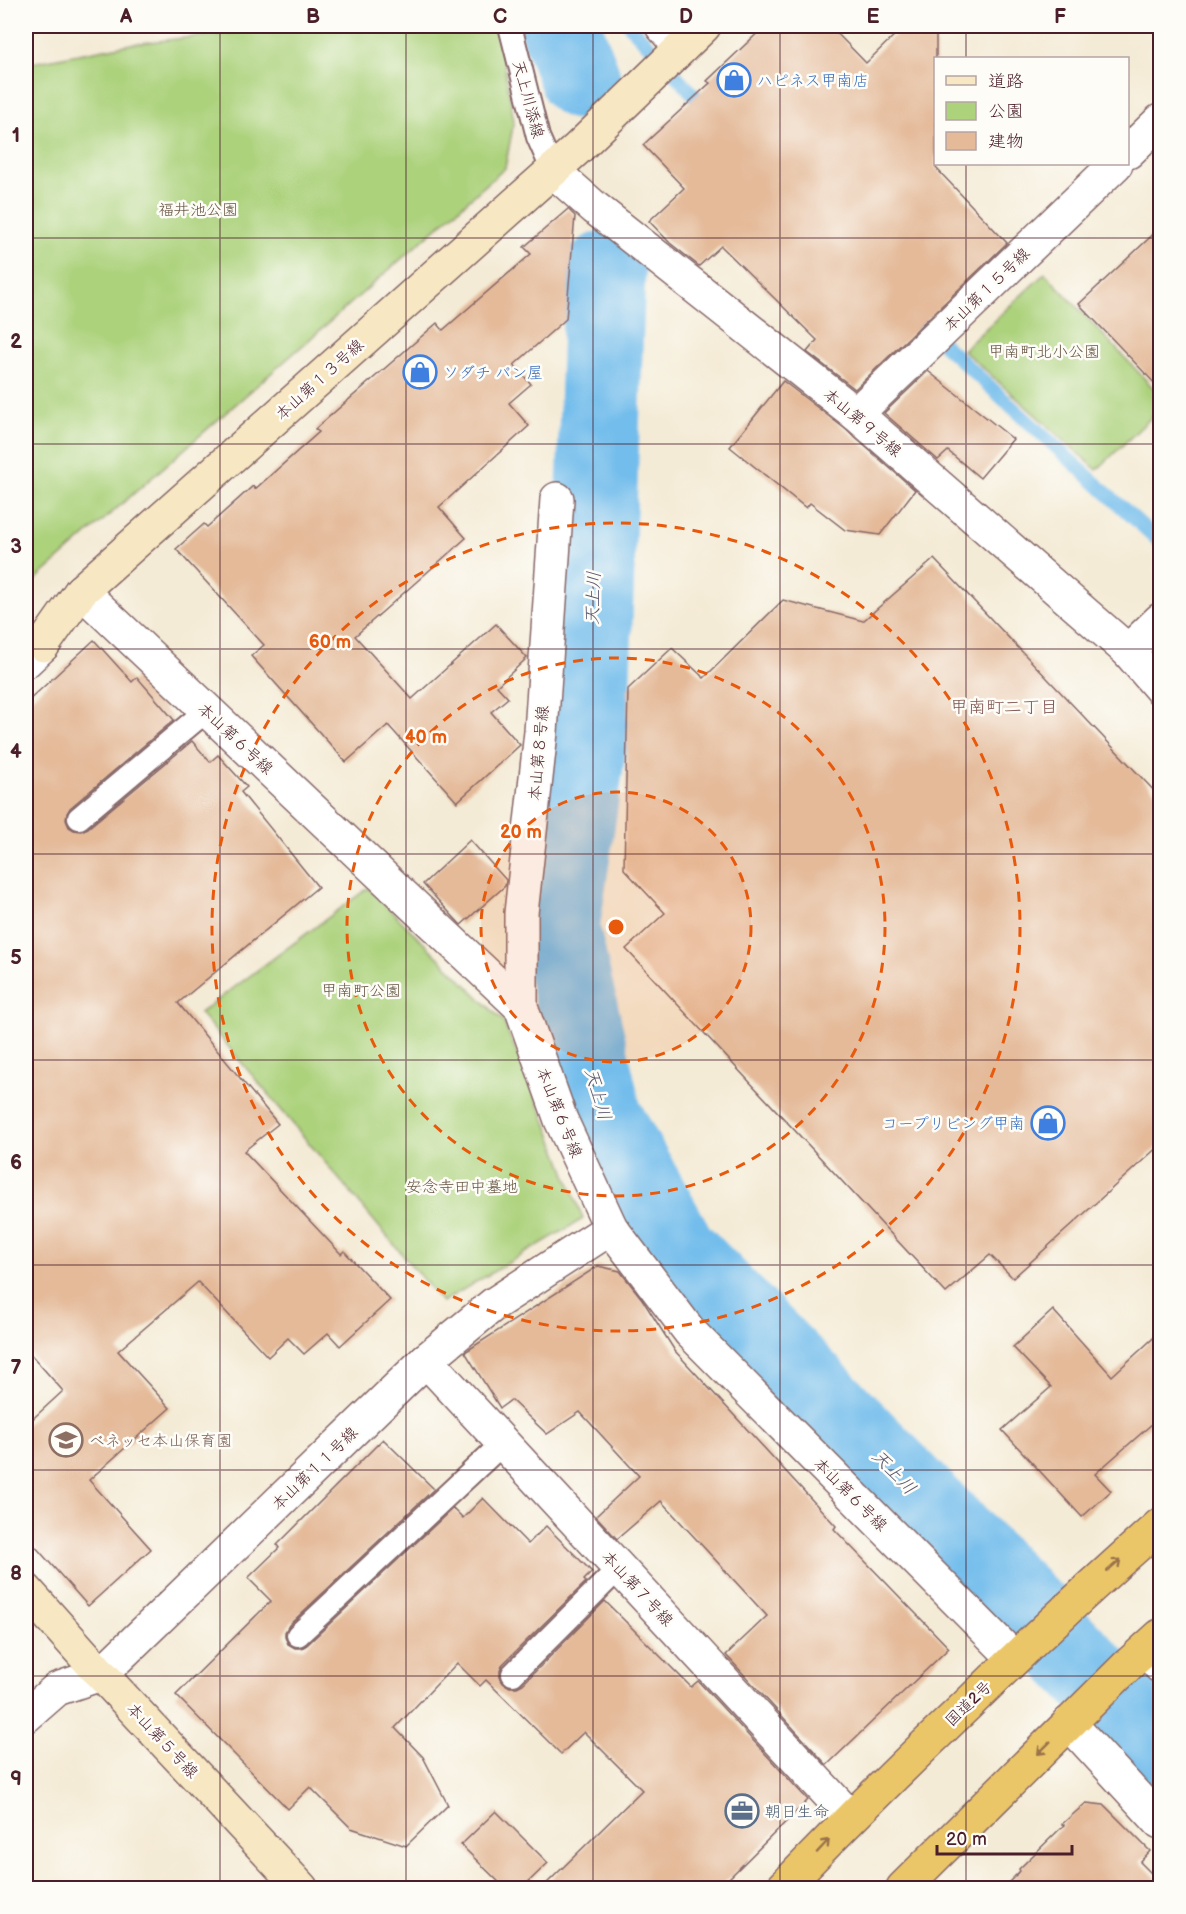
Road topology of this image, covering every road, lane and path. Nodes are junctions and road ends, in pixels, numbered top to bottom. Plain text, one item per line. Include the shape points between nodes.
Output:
1 (510, 26) edge
2 (704, 26) edge
3 (671, 37) edge
4 (1161, 121) edge
5 (1129, 151) edge
6 (1115, 165) edge
7 (553, 171) junction
8 (856, 414) junction
9 (557, 499) dead end
10 (81, 591) junction
11 (1161, 620) edge
12 (1128, 651) junction
13 (34, 653) edge
14 (1161, 688) edge
15 (207, 710) junction
16 (79, 818) dead end
17 (521, 1007) junction
18 (611, 1228) junction
19 (426, 1360) junction
20 (503, 1443) junction
21 (1161, 1525) edge
22 (620, 1568) junction
23 (26, 1590) edge
24 (298, 1635) dead end
25 (1020, 1653) junction
26 (1149, 1654) edge
27 (101, 1674) junction
28 (513, 1674) dead end
29 (1078, 1715) junction
30 (26, 1716) edge
31 (850, 1818) junction
32 (1161, 1822) edge
33 (301, 1888) edge
34 (783, 1888) edge
35 (903, 1888) edge

1 - 7 lane, 天上川添線 via 538,137
2 - 3 street, 本山第１３号線
3 - 7 street, 本山第１３号線 via 622,105
4 - 5 street
6 - 8 street, 本山第１５号線
7 - 8 street, 本山第９号線
7 - 10 street, 本山第１３号線
8 - 12 street, 本山第９号線
9 - 17 street, 本山第８号線 via 541,732 521,914
10 - 13 street, 本山第１３号線
10 - 15 street, 本山第６号線
11 - 12 street
12 - 14 street, 本山第９号線
15 - 16 lane
15 - 17 street, 本山第６号線
17 - 18 street, 本山第６号線 via 561,1120
18 - 19 street, 本山第１１号線 via 494,1304
18 - 25 street, 本山第６号線 via 690,1332
19 - 20 street, 本山第７号線
19 - 27 street, 本山第１１号線
20 - 22 street, 本山第７号線
20 - 24 lane
25 -> 21 highway, 国道2号
22 - 28 lane
22 - 31 street, 本山第７号線
23 - 27 street, 本山第５号線
25 - 31 highway, 国道2号
26 - 29 highway
27 - 30 street, 本山第１１号線 via 57,1689
27 - 33 street, 本山第５号線
29 - 32 street
29 -> 35 highway
34 -> 31 highway, 国道2号

